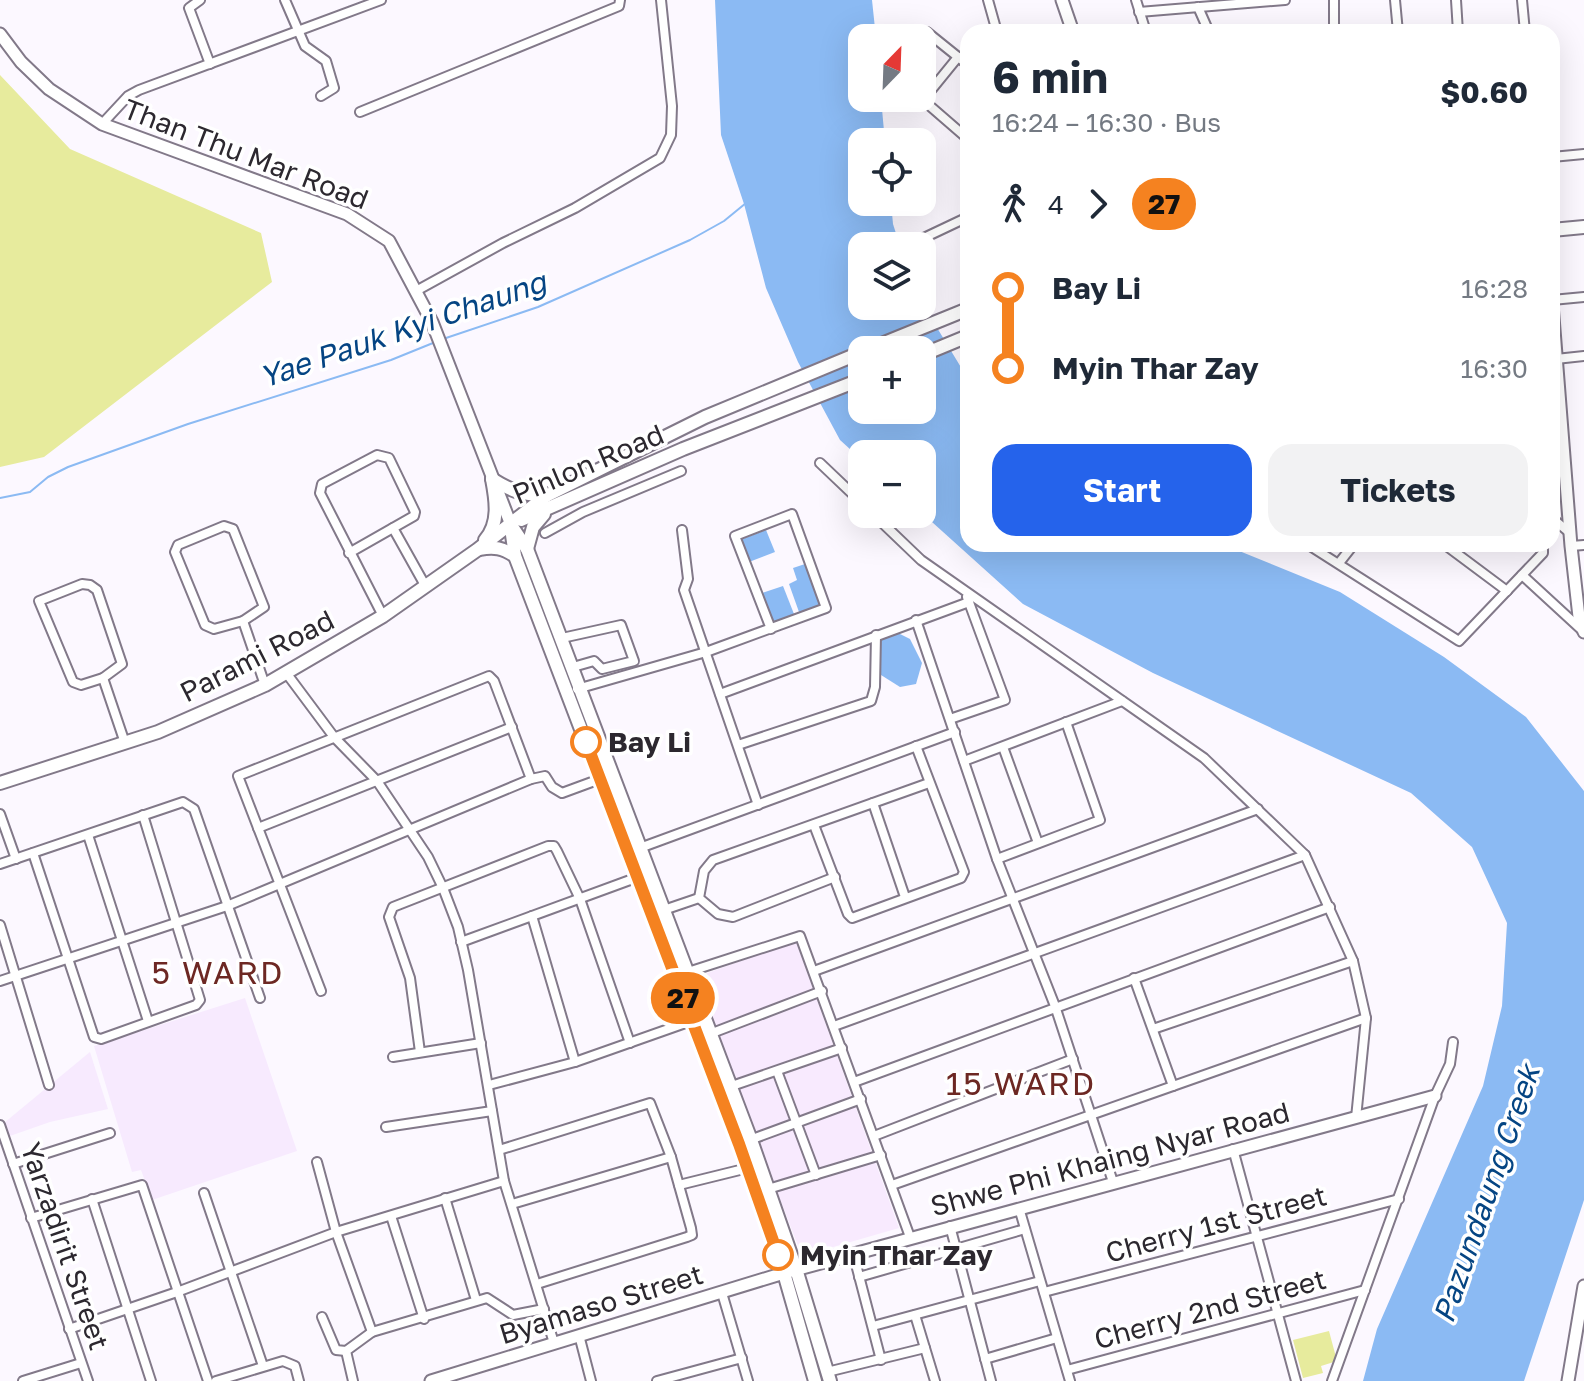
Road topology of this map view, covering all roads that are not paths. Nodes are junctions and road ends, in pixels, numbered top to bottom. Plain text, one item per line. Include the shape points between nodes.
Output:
1 (200, 0) edge
2 (285, 0) edge
3 (381, 0) edge
4 (620, 0) edge
5 (661, 0) edge
6 (988, 0) edge
7 (1062, 0) edge
8 (1136, 0) edge
9 (1284, 0) edge
10 (1334, 0) edge
11 (1395, 0) edge
12 (1456, 0) edge
13 (1522, 0) edge
14 (1198, 7) junction
15 (1139, 12) junction
16 (995, 24) edge
17 (1070, 24) edge
18 (1143, 24) edge
19 (1205, 24) edge
20 (1334, 24) edge
21 (1397, 24) edge
22 (1458, 24) edge
23 (1524, 24) edge
24 (299, 31) junction
25 (0, 34) edge
26 (936, 39) edge
27 (958, 57) joint
28 (210, 64) junction
29 (321, 96) dead end
30 (360, 112) dead end
31 (102, 124) junction
32 (960, 132) edge
33 (1584, 154) edge
34 (1560, 156) edge
35 (960, 221) edge
36 (1584, 227) edge
37 (1560, 229) edge
38 (936, 232) edge
39 (416, 291) junction
40 (1584, 297) edge
41 (1560, 301) edge
42 (960, 312) edge
43 (902, 336) edge
44 (960, 339) edge
45 (936, 349) edge
46 (1584, 356) edge
47 (848, 358) edge
48 (1560, 359) edge
49 (848, 385) edge
50 (1560, 398) edge
51 (820, 463) dead end
52 (681, 471) dead end
53 (492, 479) junction
54 (848, 490) edge
55 (581, 493) junction
56 (546, 496) junction
57 (553, 507) junction
58 (583, 512) junction
59 (511, 525) junction
60 (1560, 526) edge
61 (393, 528) junction
62 (888, 528) edge
63 (682, 530) dead end
64 (545, 533) dead end
65 (1575, 542) edge
66 (527, 549) junction
67 (477, 550) junction
68 (1320, 552) edge
69 (1348, 552) edge
70 (1455, 552) edge
71 (1543, 552) edge
72 (349, 553) junction
73 (515, 556) junction
74 (1339, 563) junction
75 (1522, 575) junction
76 (426, 587) junction
77 (964, 588) junction
78 (1507, 591) junction
79 (969, 602) junction
80 (383, 616) junction
81 (1582, 616) edge
82 (916, 620) junction
83 (243, 621) junction
84 (771, 629) junction
85 (1584, 632) edge
86 (876, 635) junction
87 (562, 638) junction
88 (706, 652) junction
89 (573, 667) junction
90 (287, 674) junction
91 (103, 678) junction
92 (265, 685) junction
93 (581, 688) junction
94 (568, 692) junction
95 (720, 694) junction
96 (1122, 701) junction
97 (950, 719) junction
98 (1066, 722) junction
99 (512, 727) junction
100 (955, 732) junction
101 (334, 737) junction
102 (125, 743) junction
103 (738, 745) junction
104 (916, 746) junction
105 (1003, 747) junction
106 (605, 751) junction
107 (591, 758) junction
108 (964, 761) junction
109 (531, 779) junction
110 (600, 779) junction
111 (377, 781) junction
112 (0, 783) edge
113 (929, 783) junction
114 (873, 803) junction
115 (758, 805) junction
116 (1258, 809) junction
117 (0, 814) edge
118 (143, 815) junction
119 (814, 825) junction
120 (258, 828) junction
121 (411, 830) junction
122 (88, 835) junction
123 (1038, 843) junction
124 (641, 848) junction
125 (33, 853) junction
126 (628, 853) junction
127 (1305, 855) junction
128 (16, 859) junction
129 (997, 859) junction
130 (0, 864) edge
131 (651, 873) junction
132 (835, 877) junction
133 (637, 878) junction
134 (280, 884) junction
135 (443, 888) junction
136 (905, 897) junction
137 (699, 898) junction
138 (1014, 898) junction
139 (580, 899) junction
140 (227, 906) junction
141 (1330, 907) junction
142 (658, 912) junction
143 (532, 916) junction
144 (177, 922) junction
145 (0, 925) edge
146 (124, 940) junction
147 (461, 942) junction
148 (1035, 953) junction
149 (67, 959) junction
150 (1353, 961) junction
151 (814, 971) junction
152 (688, 972) junction
153 (15, 976) junction
154 (1134, 978) junction
155 (0, 981) edge
156 (321, 991) dead end
157 (822, 991) junction
158 (260, 998) dead end
159 (1055, 1006) junction
160 (1366, 1018) junction
161 (698, 1019) junction
162 (148, 1021) junction
163 (834, 1026) junction
164 (1153, 1029) junction
165 (705, 1036) junction
166 (1453, 1042) dead end
167 (481, 1043) junction
168 (630, 1043) junction
169 (842, 1048) junction
170 (420, 1052) junction
171 (393, 1057) dead end
172 (1073, 1059) junction
173 (575, 1062) junction
174 (777, 1071) junction
175 (854, 1082) junction
176 (49, 1085) dead end
177 (489, 1085) junction
178 (1173, 1086) junction
179 (725, 1089) junction
180 (1435, 1096) junction
181 (861, 1099) junction
182 (492, 1111) junction
183 (1091, 1115) junction
184 (1356, 1118) junction
185 (797, 1124) junction
186 (0, 1125) edge
187 (386, 1127) dead end
188 (110, 1133) dead end
189 (874, 1136) junction
190 (745, 1142) junction
191 (1233, 1149) junction
192 (499, 1150) junction
193 (881, 1155) junction
194 (671, 1157) junction
195 (317, 1162) dead end
196 (13, 1164) junction
197 (753, 1166) junction
198 (816, 1175) junction
199 (504, 1181) junction
200 (1113, 1182) junction
201 (679, 1185) junction
202 (892, 1185) junction
203 (768, 1189) junction
204 (204, 1193) dead end
205 (445, 1198) junction
206 (92, 1199) junction
207 (1399, 1199) junction
208 (512, 1204) junction
209 (1019, 1208) junction
210 (391, 1216) junction
211 (31, 1218) junction
212 (950, 1226) junction
213 (1025, 1229) junction
214 (336, 1232) junction
215 (1257, 1236) junction
216 (910, 1237) junction
217 (956, 1248) junction
218 (853, 1253) junction
219 (231, 1271) junction
220 (790, 1271) junction
221 (859, 1277) junction
222 (1040, 1281) junction
223 (537, 1284) junction
224 (1584, 1286) edge
225 (1365, 1290) junction
226 (177, 1292) junction
227 (1044, 1292) junction
228 (722, 1293) junction
229 (476, 1300) junction
230 (969, 1300) junction
231 (127, 1309) junction
232 (544, 1309) junction
233 (1278, 1313) junction
234 (915, 1315) junction
235 (322, 1317) dead end
236 (424, 1319) junction
237 (873, 1326) junction
238 (69, 1329) junction
239 (372, 1332) junction
240 (579, 1335) junction
241 (1057, 1338) junction
242 (554, 1343) junction
243 (925, 1348) junction
244 (346, 1351) junction
245 (742, 1358) junction
246 (985, 1359) junction
247 (881, 1360) junction
248 (81, 1363) junction
249 (263, 1366) junction
250 (1067, 1370) junction
251 (589, 1371) junction
252 (686, 1377) edge
253 (828, 1377) edge
254 (1332, 1380) edge
255 (23, 1381) edge
256 (88, 1381) edge
257 (151, 1381) edge
258 (208, 1381) edge
259 (216, 1381) edge
260 (299, 1381) edge
261 (353, 1381) edge
262 (431, 1381) edge
263 (591, 1381) edge
264 (597, 1381) edge
265 (657, 1381) edge
266 (748, 1381) edge
267 (815, 1381) edge
268 (935, 1381) edge
269 (991, 1381) edge
270 (1070, 1381) edge
271 (1296, 1381) edge
272 (1323, 1381) edge
273 (1568, 1381) edge

1 - 28 street via 189,8
2 - 24 street
3 - 24 street
4 - 30 street via 619,6
5 - 39 street via 672,106 671,135 660,158
6 - 16 street
7 - 17 main road
8 - 15 street
9 - 14 street
10 - 20 street
11 - 21 street
12 - 22 street
13 - 23 street
14 - 15 street
14 - 19 street
15 - 18 street
24 - 28 street
24 - 29 street via 307,49 326,61 334,84
25 - 31 main road, Than Thu Mar Road via 49,89
26 - 27 street
27 - 32 street via 923,100
28 - 31 street via 128,96
31 - 39 main road, Than Thu Mar Road via 347,214 389,241
33 - 34 street
35 - 38 street
36 - 37 main road
39 - 53 main road, Than Thu Mar Road
40 - 41 street
42 - 43 main road, Pinlon Road
44 - 45 main road
46 - 48 street
47 - 56 main road, Pinlon Road via 705,417
49 - 55 main road, Pinlon Road
50 - 65 main road
51 - 54 street
52 - 58 street
53 - 56 main road via 515,493
53 - 59 main road, Than Thu Mar Road
53 - 67 main road via 494,526
55 - 57 main road, Pinlon Road
55 - 58 street
56 - 59 main road, Pinlon Road
57 - 59 main road, Pinlon Road
57 - 66 main road via 533,527
58 - 64 street
59 - 66 main road, Than Thu Mar Road
59 - 67 main road, Parami Road
59 - 73 main road, Than Thu Mar Road
60 - 65 street
61 - 72 street
61 - 72 street via 414,516 416,508 389,458 377,455 320,488
61 - 76 street
62 - 77 street via 921,560
63 - 88 street via 688,579 684,590
65 - 81 main road
66 - 87 main road, Than Thu Mar Road
67 - 73 main road via 491,547
67 - 76 main road, Parami Road
68 - 74 street
69 - 74 street
70 - 78 street
71 - 75 street
72 - 80 street
73 - 94 main road, Than Thu Mar Road
74 - 78 street via 1459,641
75 - 78 street
75 - 85 street
76 - 80 main road, Parami Road
77 - 79 street
77 - 96 street
79 - 82 street
79 - 97 street via 1005,700
80 - 90 main road, Parami Road
81 - 85 main road
82 - 86 street
82 - 97 street
83 - 83 street via 214,629 205,625 175,552 178,545 224,526 233,529 264,602 262,611
83 - 92 street
84 - 84 street via 735,536 792,514 826,608
84 - 88 street
86 - 95 street
86 - 103 street via 871,701
87 - 89 main road, Than Thu Mar Road
87 - 89 street via 621,625 634,661 602,669 594,661
88 - 93 street
88 - 95 street
89 - 93 main road, Than Thu Mar Road
90 - 92 main road, Parami Road
90 - 101 street
91 - 91 street via 121,667 122,659 97,590 82,584 39,601 73,682 81,685
91 - 102 street
92 - 102 main road, Parami Road
93 - 94 street
93 - 106 main road, Than Thu Mar Road
94 - 107 main road, Than Thu Mar Road
95 - 103 street
96 - 98 street
96 - 116 street via 1204,758
97 - 100 street
98 - 105 street
98 - 123 street via 1100,820
99 - 101 street via 489,676
99 - 109 street
99 - 111 street
100 - 104 street
100 - 108 street
101 - 111 street
101 - 120 street via 238,776
102 - 112 main road, Parami Road
103 - 115 street
104 - 113 street
104 - 115 street
105 - 108 street
105 - 123 street
106 - 107 main road
106 - 124 main road, Than Thu Mar Road
107 - 110 main road, Than Thu Mar Road
108 - 129 street
109 - 110 street via 545,776 562,793
109 - 121 street
110 - 126 main road, Than Thu Mar Road
111 - 120 street
111 - 121 street
113 - 114 street
113 - 136 street via 964,872 961,878
114 - 119 street
114 - 136 street
115 - 124 street
116 - 127 street
116 - 138 street
117 - 128 street
118 - 122 street
118 - 140 street via 183,802 194,809
118 - 144 street
119 - 132 street
119 - 137 street via 713,860 704,871
120 - 134 street
121 - 134 street
121 - 135 street
122 - 125 street
122 - 146 street
123 - 129 street
124 - 126 street
124 - 131 main road, Than Thu Mar Road
125 - 128 street
125 - 149 street
126 - 133 main road, Than Thu Mar Road
127 - 141 street
127 - 148 street
128 - 130 street
129 - 138 street
131 - 133 street
131 - 142 main road, Than Thu Mar Road
132 - 136 street via 852,918
132 - 137 street via 733,917 718,914
133 - 139 street
133 - 142 main road, Than Thu Mar Road
134 - 140 street
134 - 156 street
135 - 139 street via 554,846
135 - 147 street
135 - 170 street via 393,907 389,917 410,978
137 - 142 street
138 - 148 street
138 - 151 street
139 - 143 street
139 - 168 street
140 - 144 street
140 - 158 street
141 - 150 street
141 - 154 street
142 - 152 main road, Than Thu Mar Road
142 - 161 main road, Than Thu Mar Road
143 - 147 street
143 - 173 street
144 - 146 street
144 - 162 street via 200,1000
145 - 153 street
146 - 149 street
146 - 162 street
147 - 167 street
148 - 159 street
148 - 163 street
149 - 153 street
149 - 162 street via 96,1039
150 - 160 street
150 - 164 street
151 - 152 street via 800,936
151 - 157 street
152 - 161 main road, Than Thu Mar Road
153 - 155 street
153 - 176 street
154 - 159 street
154 - 164 street
157 - 163 street
157 - 165 street
159 - 172 street
159 - 175 street
160 - 178 street
160 - 184 street
161 - 165 main road, Than Thu Mar Road
161 - 168 street
163 - 169 street
164 - 178 street
165 - 179 main road, Than Thu Mar Road
166 - 180 street via 1450,1064
167 - 170 street
167 - 177 street
168 - 173 street
169 - 174 street
169 - 175 street
170 - 171 street
172 - 183 street
172 - 189 street
173 - 177 street
174 - 179 street
174 - 185 street
175 - 181 street
177 - 182 street
178 - 183 street
179 - 190 main road, Than Thu Mar Road
180 - 184 main road, Shwe Phi Khaing Nyar Road
180 - 207 street
181 - 185 street
181 - 189 street
182 - 187 street
182 - 192 street
183 - 200 street
183 - 202 street
184 - 191 main road, Shwe Phi Khaing Nyar Road
185 - 190 street
185 - 198 street
186 - 196 street, Yarzadirit Street
188 - 196 street
189 - 193 street
190 - 197 main road, Than Thu Mar Road
191 - 200 main road, Shwe Phi Khaing Nyar Road
191 - 215 street
192 - 194 street via 650,1103
192 - 199 street
193 - 198 street
193 - 202 street
194 - 201 street
194 - 208 street
195 - 214 street
196 - 211 street, Yarzadirit Street
197 - 201 street
197 - 203 main road, Than Thu Mar Road
197 - 220 main road, Than Thu Mar Road
198 - 203 street
199 - 205 street
199 - 208 street
200 - 209 main road, Shwe Phi Khaing Nyar Road
201 - 223 street via 692,1235
202 - 216 street
203 - 220 main road, Than Thu Mar Road
204 - 219 street
205 - 210 street
205 - 229 street
206 - 211 street
206 - 226 street via 142,1185
206 - 231 street
207 - 215 street, Cherry 1st Street
207 - 225 street
208 - 223 street
209 - 212 main road, Shwe Phi Khaing Nyar Road
209 - 213 street
210 - 214 street
210 - 236 street
211 - 238 street, Yarzadirit Street
212 - 216 main road, Shwe Phi Khaing Nyar Road
212 - 217 street
213 - 217 street
213 - 222 street
214 - 219 street
214 - 239 street
215 - 227 street, Cherry 1st Street
215 - 233 street
216 - 218 main road, Shwe Phi Khaing Nyar Road
217 - 221 street
217 - 230 street
218 - 220 main road, Shwe Phi Khaing Nyar Road
218 - 221 street
219 - 226 street
219 - 249 street
220 - 228 main road, Byamaso Street
220 - 253 main road, Than Thu Mar Road
220 - 267 main road, Than Thu Mar Road
221 - 237 street
222 - 227 street
222 - 230 street
223 - 232 street
224 - 273 main road
225 - 233 street, Cherry 2nd Street
225 - 254 street
226 - 231 street
226 - 258 street
227 - 241 street
228 - 240 main road, Byamaso Street
228 - 245 street
229 - 232 street via 492,1299 513,1315
229 - 236 street
230 - 234 street
230 - 246 street
231 - 238 street
231 - 257 street
232 - 242 street
233 - 250 street, Cherry 2nd Street
233 - 271 street
234 - 237 street
234 - 243 street
235 - 244 street via 336,1350
236 - 239 street
237 - 247 street
238 - 248 street, Yarzadirit Street
239 - 244 street
240 - 242 main road, Byamaso Street
240 - 251 street
241 - 246 street
241 - 250 street
242 - 262 main road, Byamaso Street
243 - 247 street
243 - 268 street
244 - 261 street
245 - 252 street
245 - 266 street
246 - 269 street
247 - 253 street
248 - 255 street
248 - 256 street, Yarzadirit Street
249 - 259 street
249 - 260 street via 290,1362
250 - 270 street
251 - 263 street
251 - 264 street
252 - 265 street
254 - 272 street

